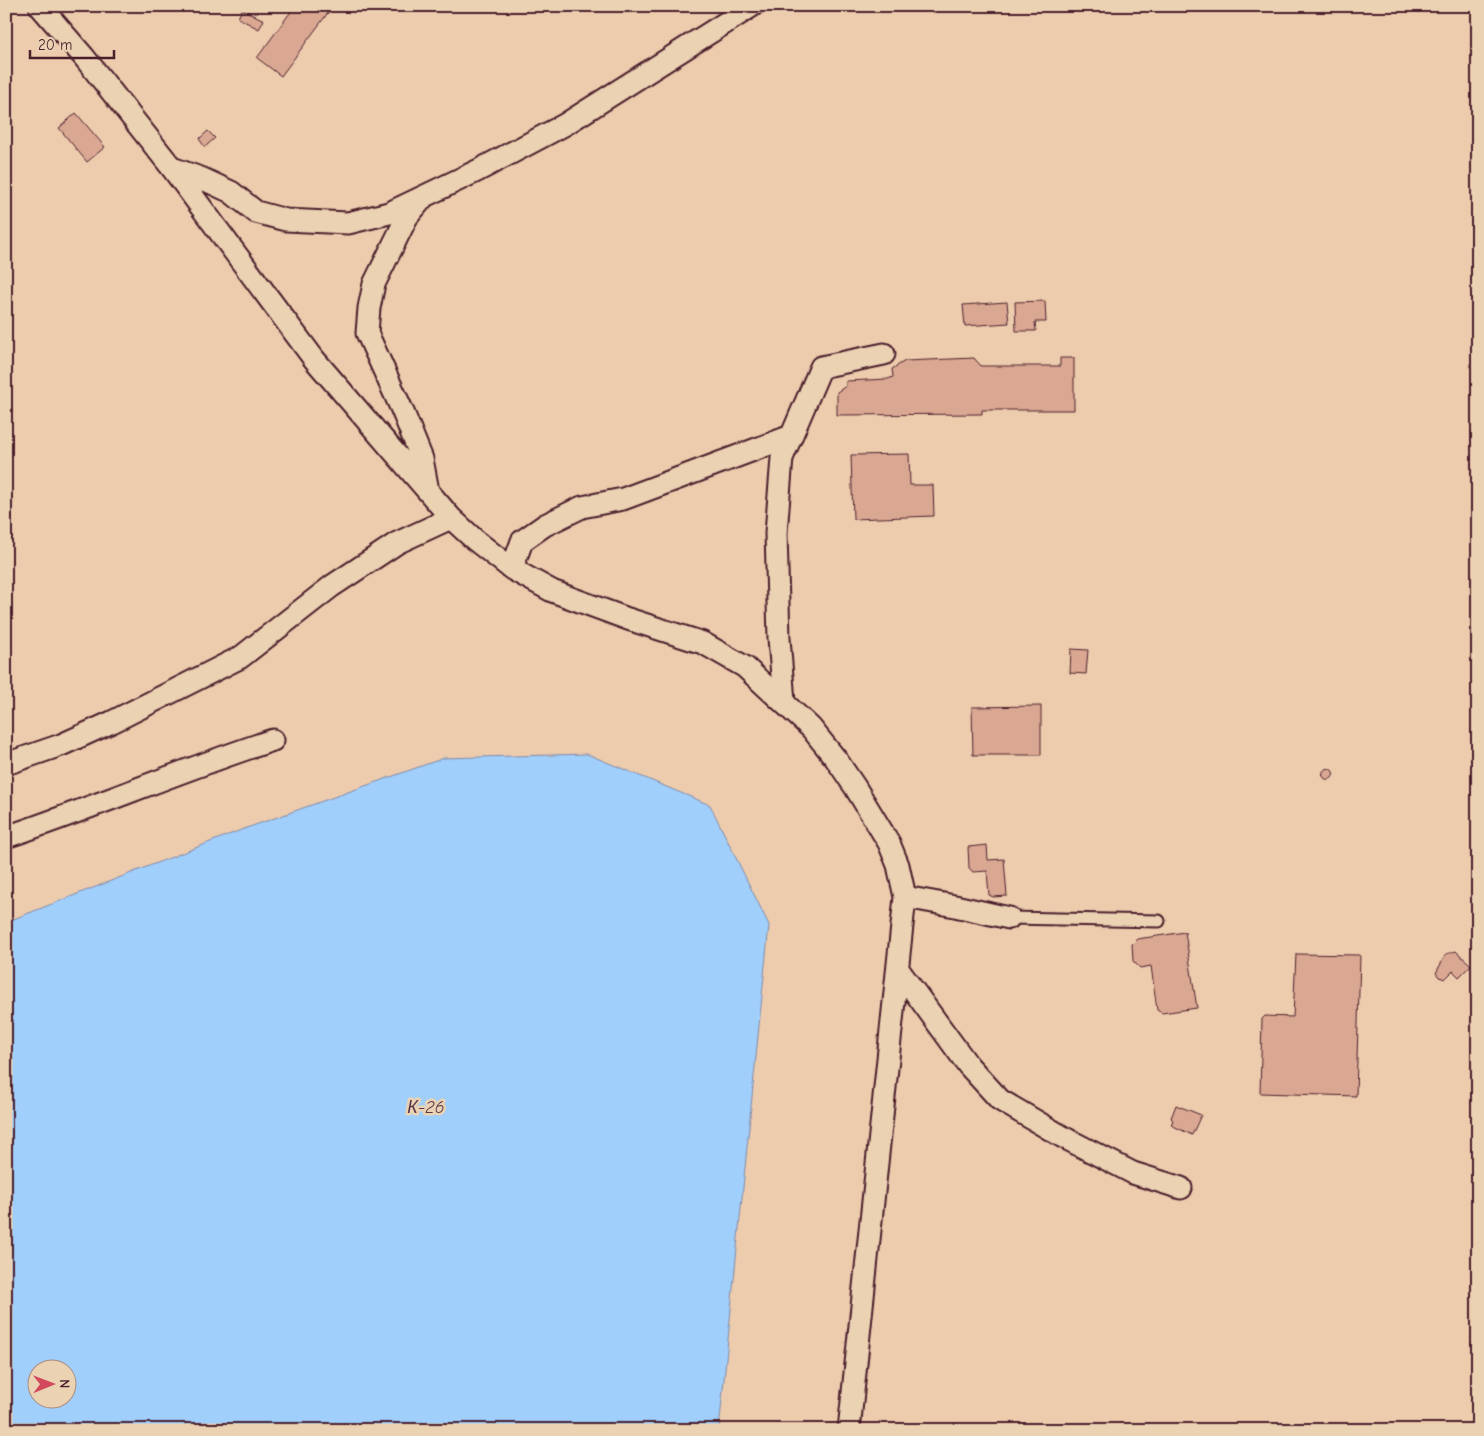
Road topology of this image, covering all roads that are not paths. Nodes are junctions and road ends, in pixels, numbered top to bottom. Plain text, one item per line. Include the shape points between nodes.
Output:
1 (40, 6) edge
2 (752, 6) edge
3 (172, 168) junction
4 (425, 195) junction
5 (884, 354) dead end
6 (791, 436) junction
7 (428, 491) junction
8 (451, 518) junction
9 (512, 569) junction
10 (784, 702) junction
11 (273, 740) dead end
12 (6, 764) edge
13 (6, 837) edge
14 (905, 897) junction
15 (1009, 918) joint
16 (1159, 921) dead end
17 (898, 969) junction
18 (1181, 1188) dead end
19 (849, 1430) edge

1 - 3 street
2 - 4 street via 564,125
3 - 4 street via 231,192 256,212 286,220 348,223 389,213
3 - 7 street via 314,359
4 - 7 street via 407,217 374,284 367,333 422,459
5 - 6 street via 821,367
6 - 9 street via 623,499 582,506 522,541
6 - 10 street via 782,458 776,532
7 - 8 street
8 - 9 street
8 - 12 street via 397,543 340,580 241,657 112,722 61,745
9 - 10 street via 552,592 703,643 745,667
10 - 14 street via 811,728 855,787 889,843
11 - 13 street
14 - 15 street
14 - 17 street
15 - 16 lane
17 - 18 street via 968,1065 1000,1100 1063,1137 1133,1172
17 - 19 street

